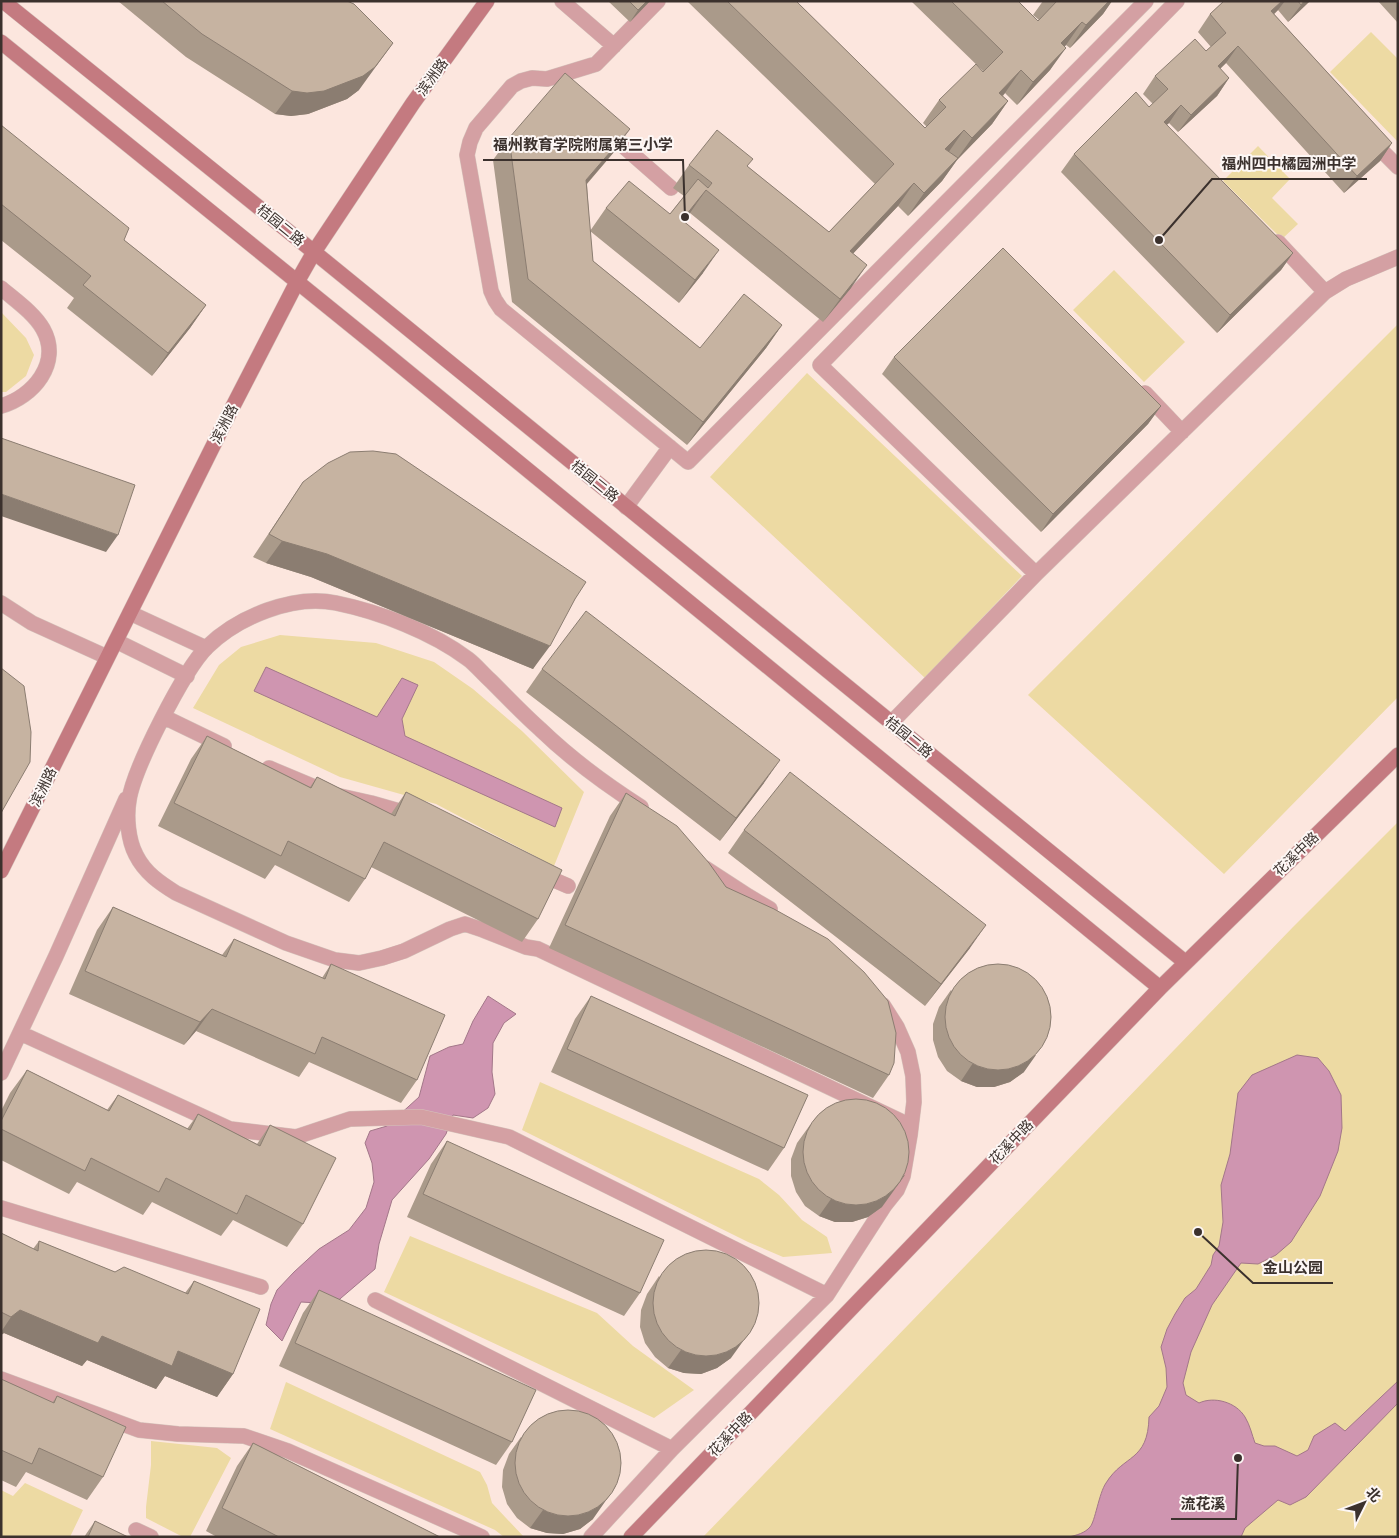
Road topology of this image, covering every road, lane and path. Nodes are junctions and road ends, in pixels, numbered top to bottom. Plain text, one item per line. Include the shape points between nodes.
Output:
1 (3, 1) edge
2 (487, 1) edge
3 (562, 1) edge
4 (658, 1) edge
5 (1146, 1) edge
6 (1177, 1) edge
7 (1, 42) edge
8 (614, 46) junction
9 (547, 80) junction
10 (562, 92) edge
11 (591, 118) edge
12 (1358, 126) edge
13 (1398, 167) edge
14 (671, 188) dead end
15 (1268, 232) edge
16 (314, 252) junction
17 (1398, 258) edge
18 (297, 282) junction
19 (1, 288) edge
20 (1325, 292) junction
21 (1136, 384) edge
22 (1, 406) edge
23 (1182, 432) junction
24 (670, 447) junction
25 (626, 507) junction
26 (1036, 574) junction
27 (1, 603) edge
28 (130, 613) junction
29 (116, 641) junction
30 (206, 648) junction
31 (108, 657) junction
32 (187, 676) junction
33 (164, 717) junction
34 (891, 723) junction
35 (240, 754) edge
36 (1398, 755) edge
37 (257, 762) edge
38 (132, 786) junction
39 (655, 818) edge
40 (426, 820) edge
41 (694, 856) edge
42 (521, 865) edge
43 (1, 870) edge
44 (568, 886) dead end
45 (786, 917) edge
46 (1185, 962) junction
47 (1160, 988) junction
48 (875, 993) edge
49 (20, 1033) junction
50 (1, 1073) edge
51 (911, 1126) junction
52 (1, 1208) edge
53 (261, 1287) dead end
54 (827, 1295) junction
55 (375, 1300) dead end
56 (1, 1379) edge
57 (672, 1449) junction
58 (136, 1530) dead end
59 (151, 1537) edge
60 (482, 1537) edge
61 (591, 1537) edge
62 (631, 1537) edge

1 - 16 street, 桔园二路
2 - 16 street, 滨洲路 via 413,103
3 - 8 street
4 - 8 street
5 - 24 street via 688,462
6 - 26 street via 820,365
7 - 18 street
8 - 9 street via 596,64
9 - 10 street
9 - 24 street via 532,78 512,86 476,128 470,142 467,155 491,291 501,309
11 - 14 street
12 - 13 street
15 - 20 street
16 - 18 street, 滨洲路
16 - 25 street, 桔园二路
17 - 20 street via 1346,279
18 - 28 street, 滨洲路
18 - 47 street
19 - 22 street via 43,328 49,358 45,373 34,387 23,397
20 - 23 street
21 - 23 street
23 - 26 street
24 - 25 street
25 - 34 street, 桔园二路
26 - 34 street
27 - 31 street via 32,623
28 - 29 street, 滨洲路
28 - 30 street
29 - 31 street, 滨洲路
29 - 32 street
30 - 32 street
30 - 39 street via 246,620 269,610 313,600 335,602 394,620 425,632 469,660 566,753
31 - 43 street, 滨洲路
32 - 33 street
33 - 35 street
33 - 38 street
34 - 46 street, 桔园二路
36 - 46 street, 花溪中路
37 - 40 street via 331,794
38 - 49 street
38 - 51 street via 129,801 131,841 145,869 176,893 286,943 335,960 360,963 404,951 465,924 538,949
41 - 45 street via 724,881
42 - 44 street
46 - 47 street, 花溪中路
47 - 62 street, 花溪中路
48 - 51 street via 897,1027 908,1052 913,1076
49 - 50 street
49 - 54 street via 230,1129 296,1137 350,1119 421,1118 509,1137
51 - 54 street via 903,1176
52 - 53 street
54 - 57 street
55 - 57 street
56 - 60 street via 139,1430 244,1436 288,1451
57 - 61 street
58 - 59 street

